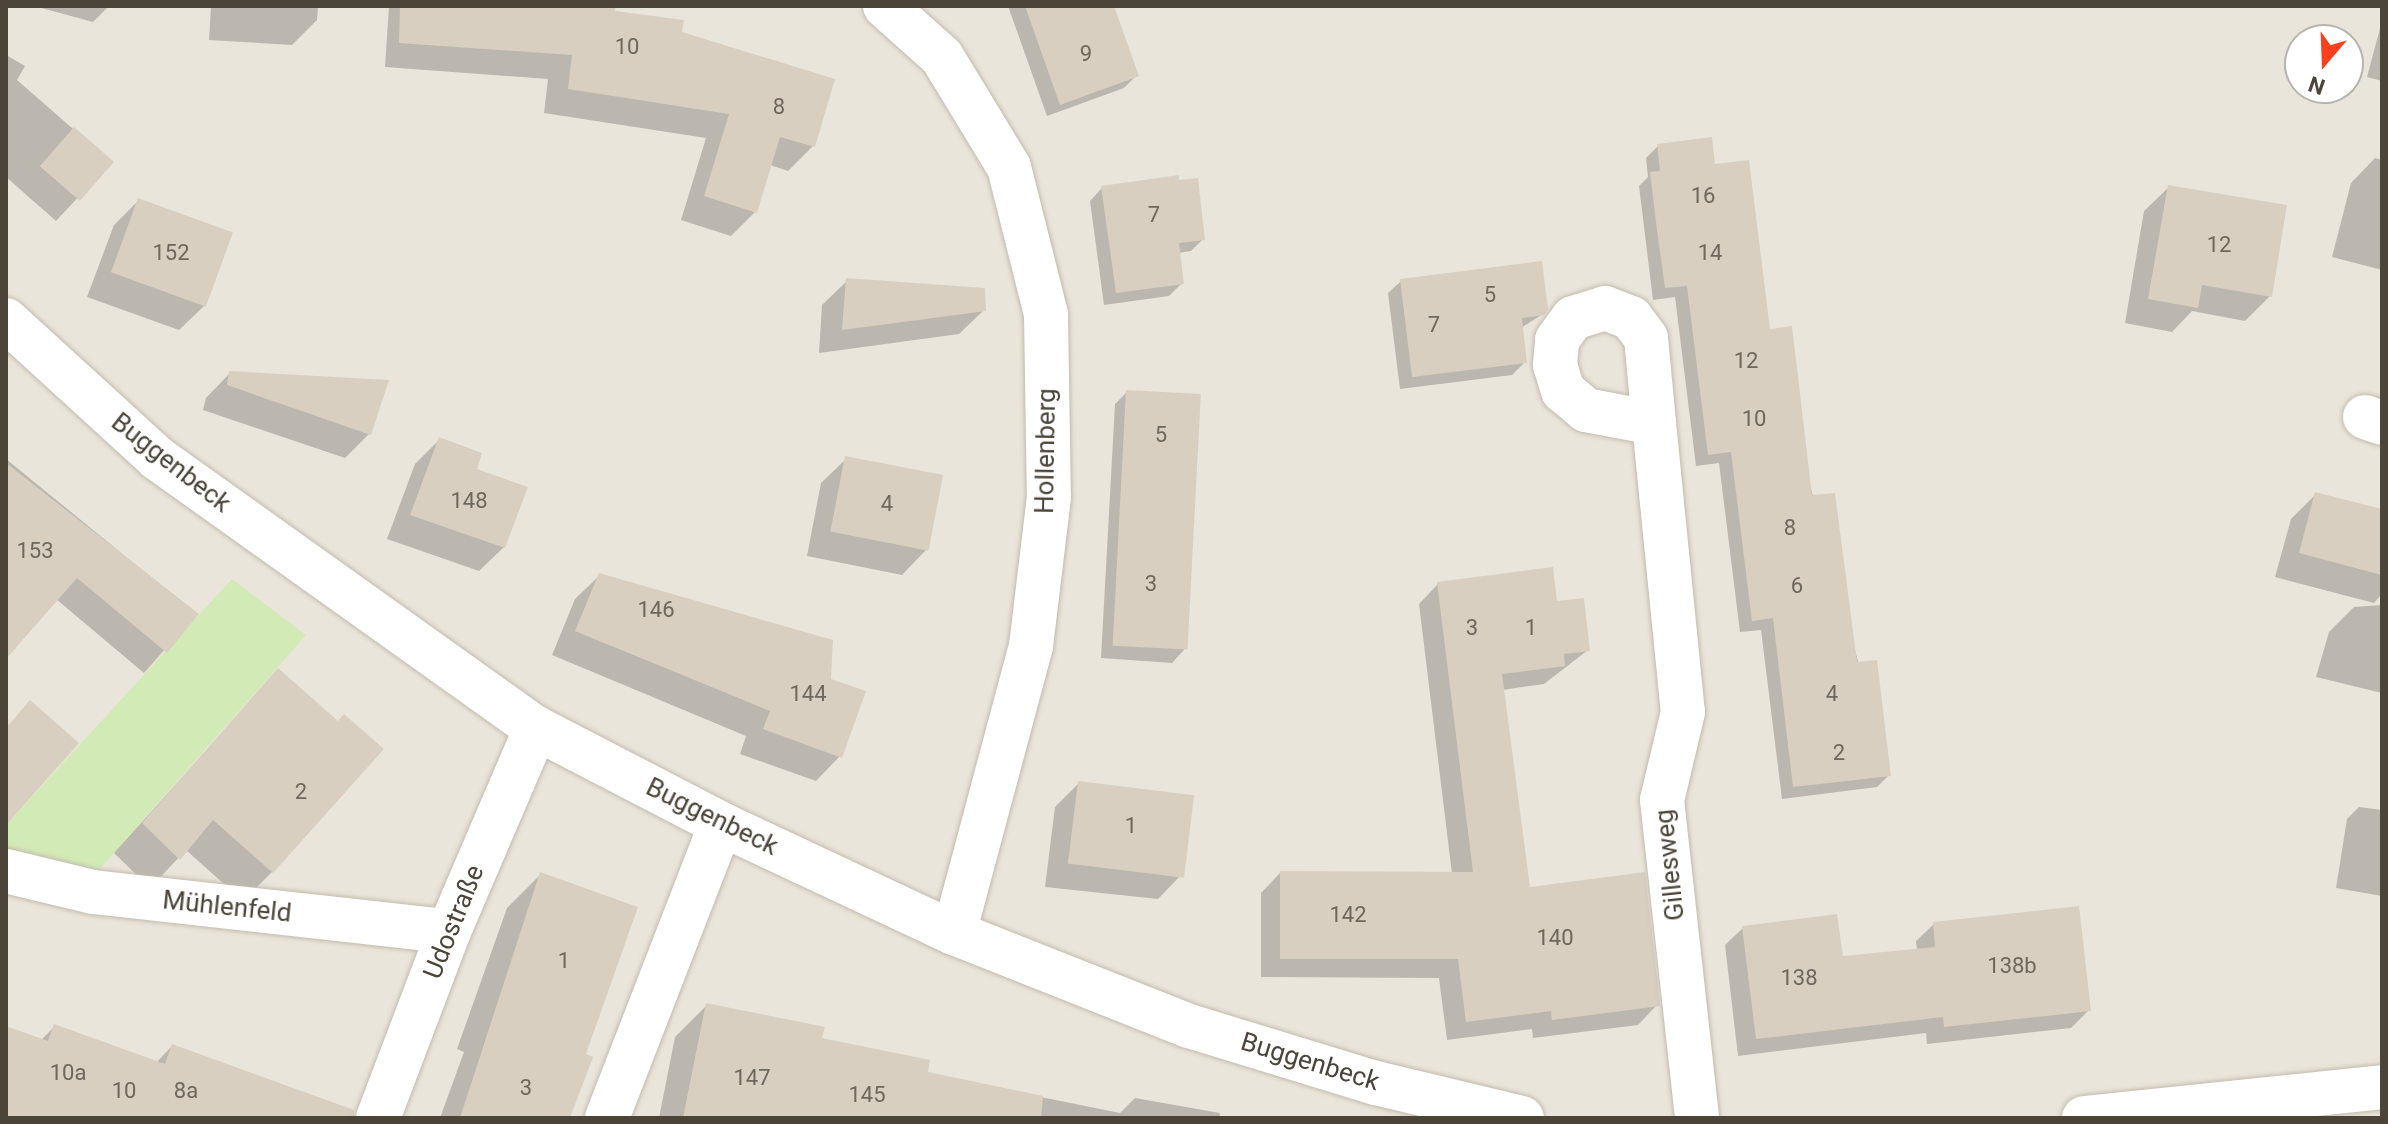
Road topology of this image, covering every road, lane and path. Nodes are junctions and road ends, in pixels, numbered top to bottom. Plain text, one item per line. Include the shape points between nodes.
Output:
1 (885, 6) edge
2 (6, 320) edge
3 (1654, 423) dead end
4 (536, 728) junction
5 (721, 824) junction
6 (6, 871) edge
7 (449, 931) junction
8 (954, 933) junction
9 (2382, 1087) edge
10 (378, 1118) edge
11 (607, 1118) edge
12 (1522, 1118) edge
13 (1697, 1118) edge
14 (2084, 1118) edge

1 - 8 street, Hollenberg via 942,57 1009,167 1046,314 1049,497 1031,646
2 - 4 street, Buggenbeck via 157,458
3 - 13 street, Gillesweg via 1683,712 1662,800
4 - 5 street, Buggenbeck
4 - 7 street, Udostraße
5 - 8 street, Buggenbeck
5 - 11 street
6 - 7 street, Mühlenfeld via 93,892
7 - 10 street, Udostraße
8 - 12 street, Buggenbeck via 1189,1026 1376,1083
9 - 14 street

